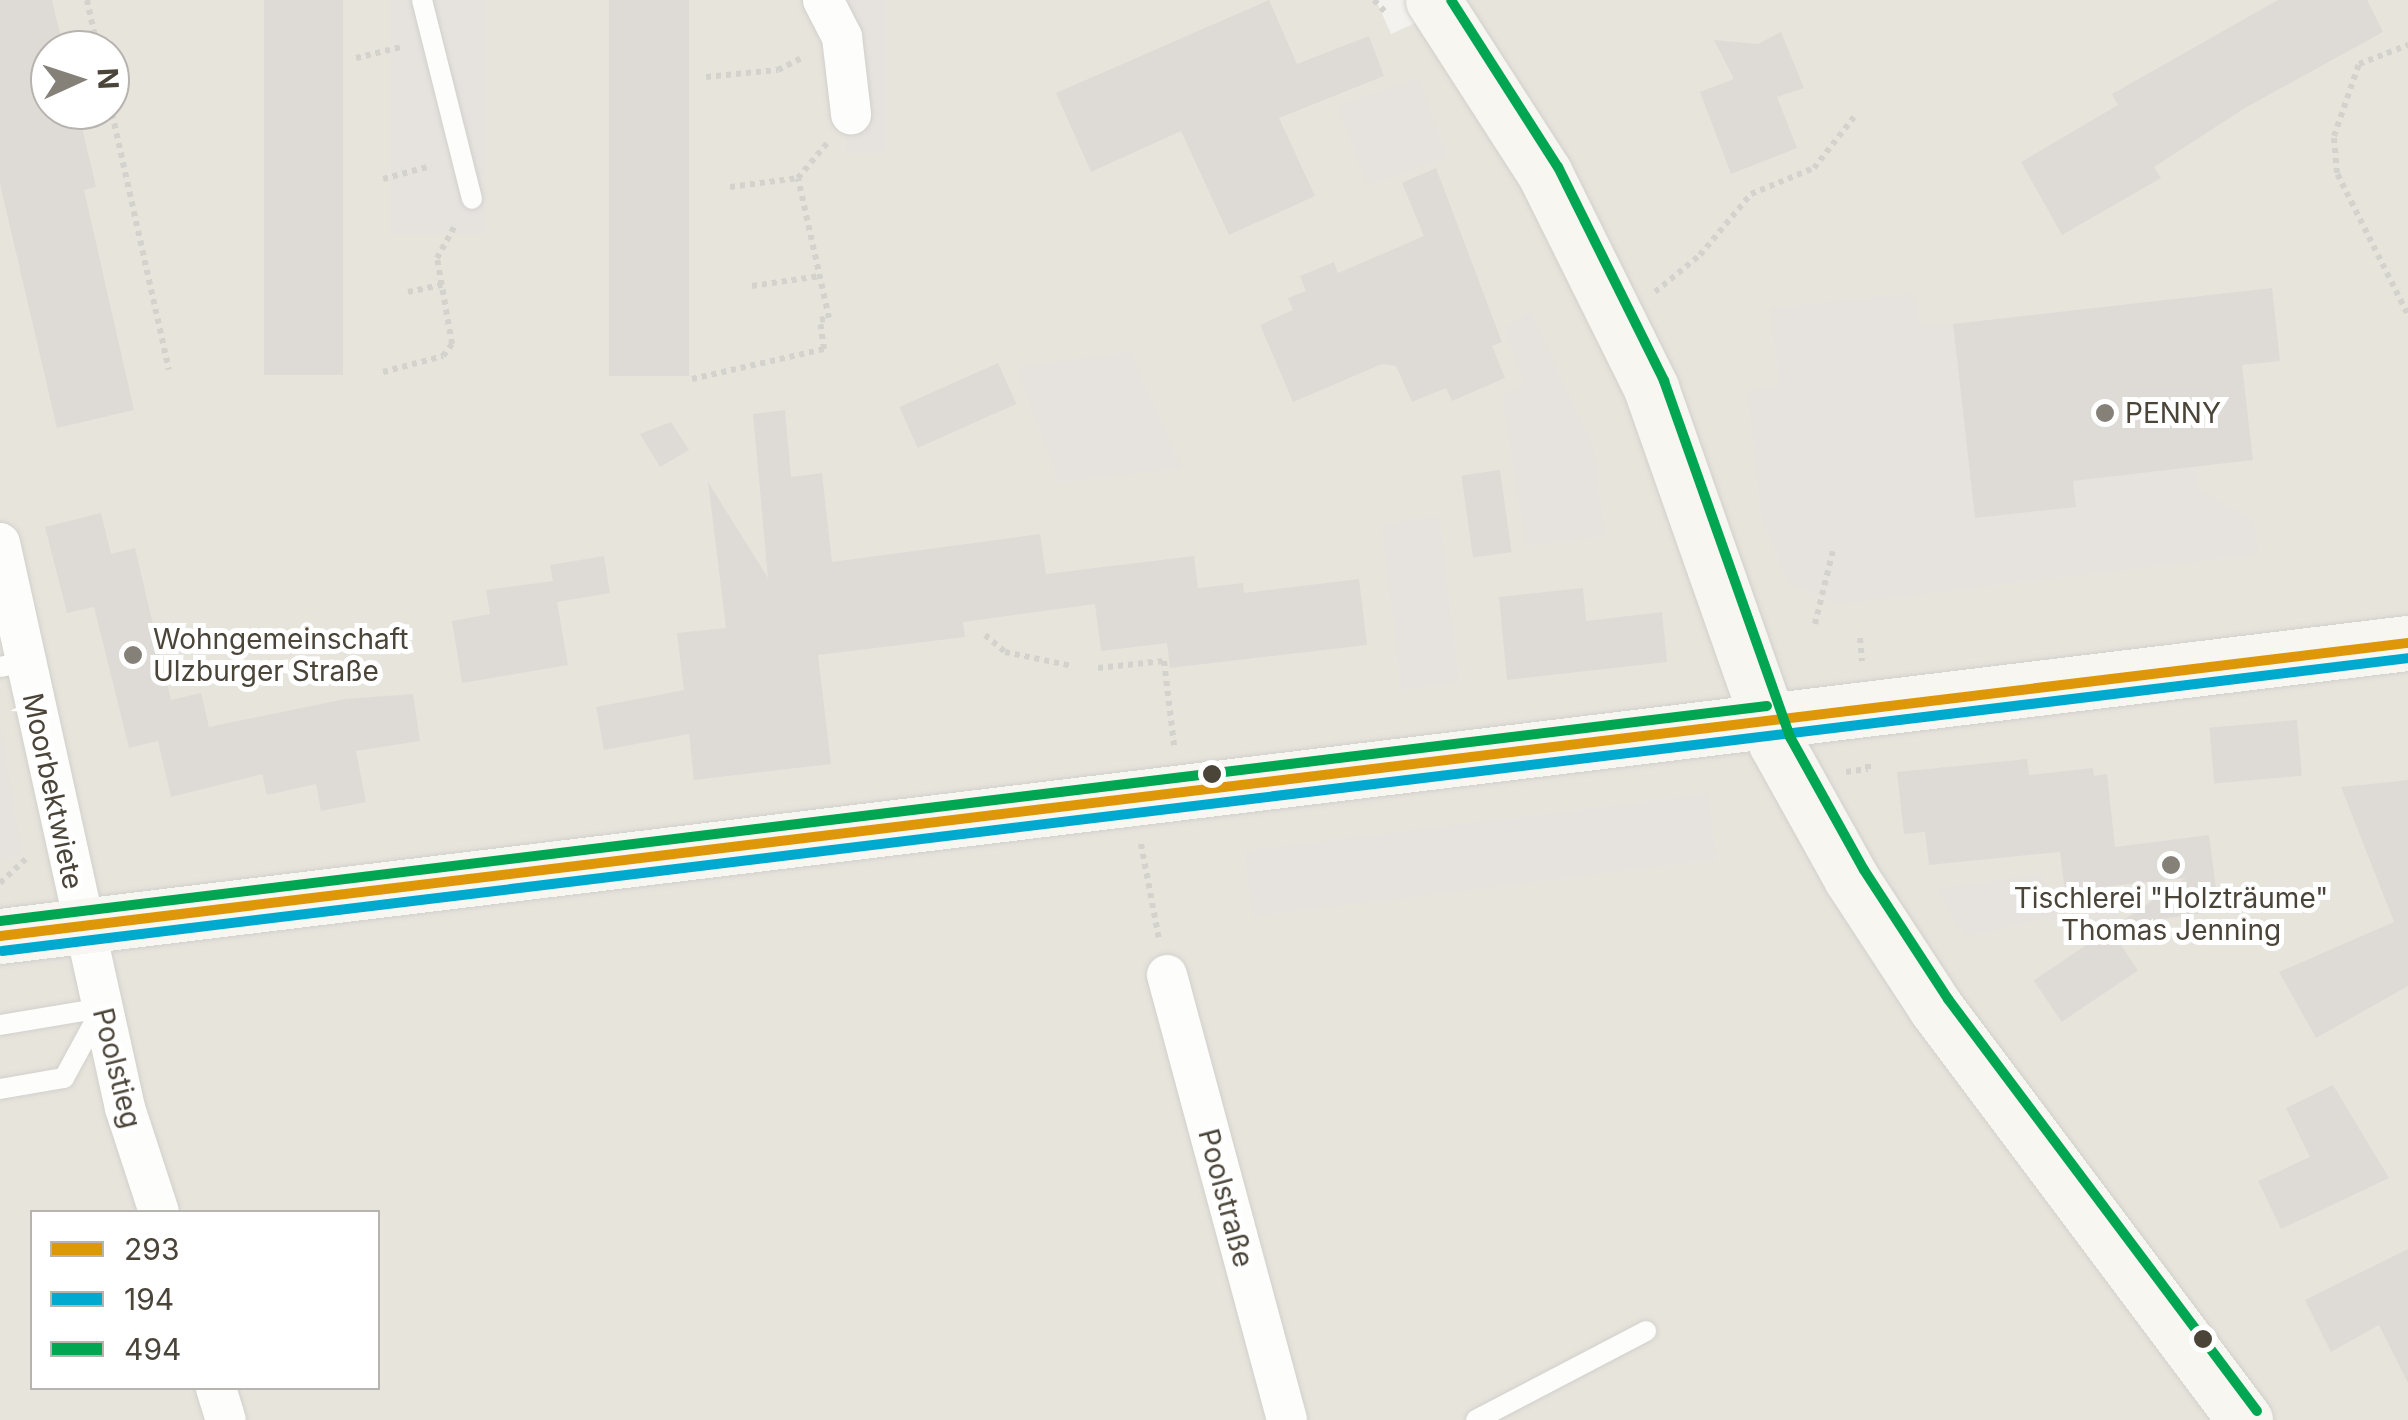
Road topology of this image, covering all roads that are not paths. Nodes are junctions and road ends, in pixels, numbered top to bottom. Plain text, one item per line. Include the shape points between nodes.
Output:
1 (422, 0) edge
2 (823, 0) edge
3 (1433, 0) edge
4 (851, 114) road end
5 (472, 199) road end
6 (0, 543) edge
7 (2408, 643) edge
8 (13, 665) edge
9 (1769, 720) junction
10 (82, 922) junction
11 (0, 936) edge
12 (1168, 975) road end
13 (102, 1008) junction
14 (0, 1025) edge
15 (0, 1089) edge
16 (157, 1210) edge
17 (1646, 1332) dead end
18 (217, 1390) edge
19 (2230, 1415) edge
20 (226, 1420) edge
21 (1286, 1420) edge
22 (1476, 1420) edge

1 - 5 lane
2 - 4 street via 842,38
3 - 9 main road via 1545,174 1651,388
6 - 8 street, Moorbektwiete
7 - 9 main road
8 - 10 street, Moorbektwiete
9 - 10 main road
9 - 19 main road via 1898,952
10 - 11 main road
10 - 13 street, Poolstieg
12 - 21 street, Poolstraße
13 - 14 lane
13 - 15 lane via 64,1078
13 - 16 street, Poolstieg
17 - 22 lane
18 - 20 street

